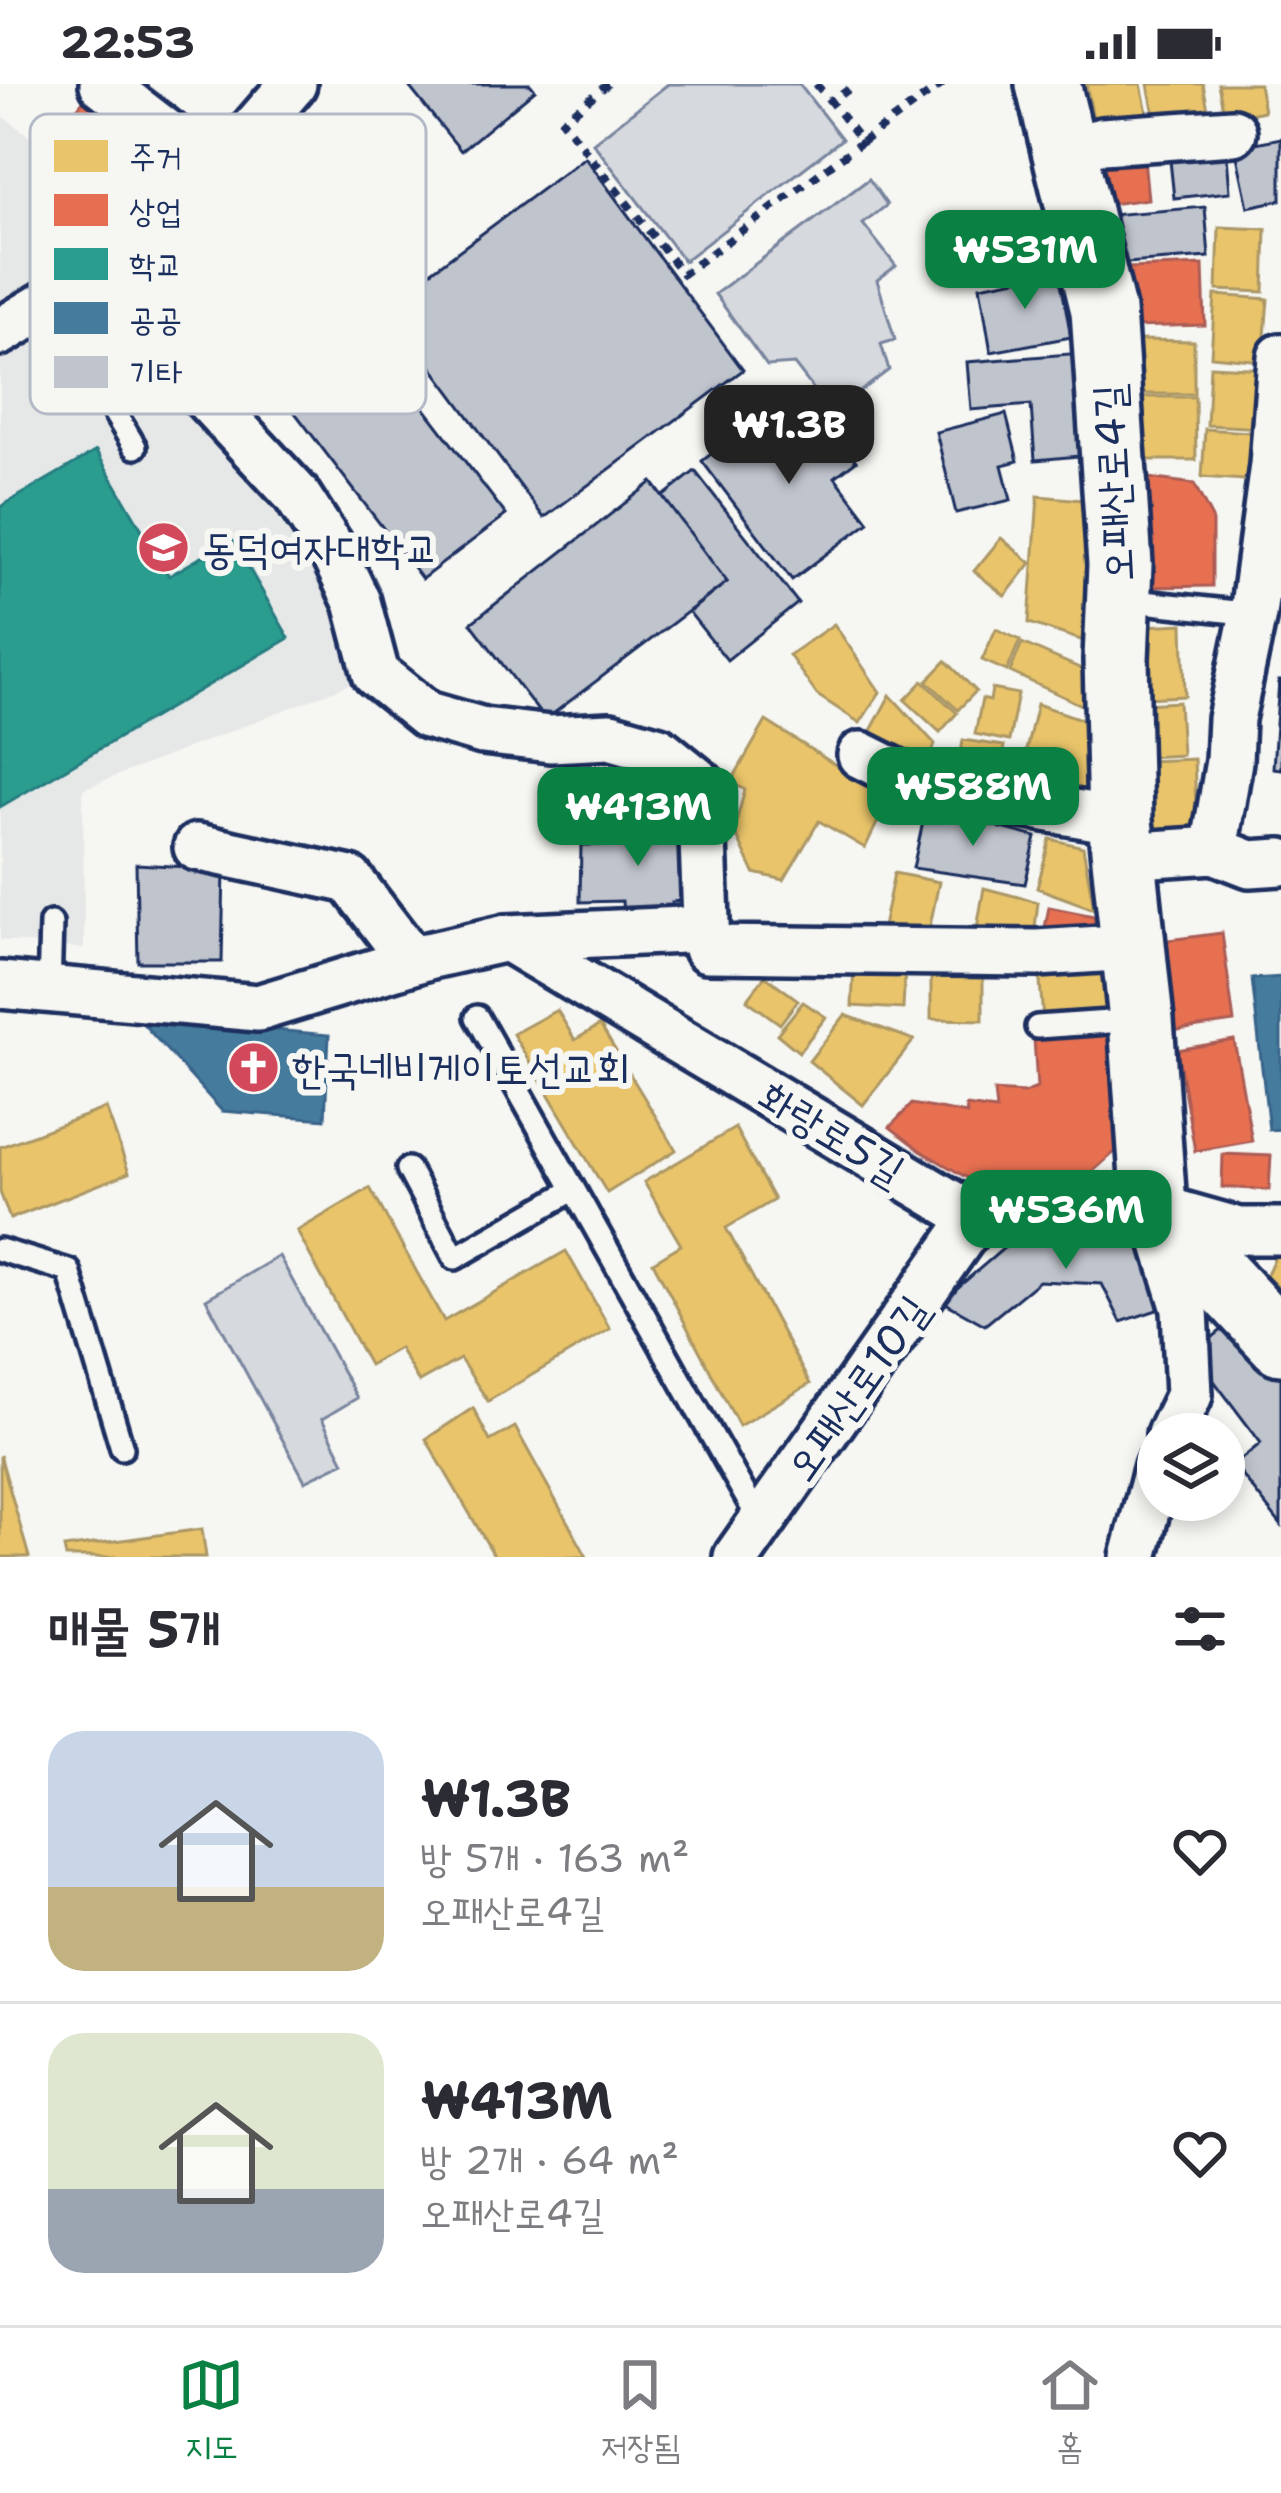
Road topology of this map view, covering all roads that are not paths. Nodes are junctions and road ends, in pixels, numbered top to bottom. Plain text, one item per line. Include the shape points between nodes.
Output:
1 (103, 84) edge
2 (293, 84) edge
3 (1048, 84) edge
4 (142, 114) edge
5 (267, 114) edge
6 (1233, 132) dead end
7 (1065, 150) junction
8 (30, 314) edge
9 (0, 332) edge
10 (1281, 357) edge
11 (116, 414) edge
12 (221, 414) edge
13 (135, 446) dead end
14 (1119, 599) junction
15 (1253, 614) junction
16 (860, 755) dead end
17 (1122, 838) junction
18 (196, 848) dead end
19 (1214, 850) junction
20 (1281, 862) edge
21 (51, 923) dead end
22 (706, 929) junction
23 (507, 938) junction
24 (1132, 947) junction
25 (412, 961) junction
26 (0, 985) edge
27 (49, 989) junction
28 (477, 1017) dead end
29 (1141, 1020) junction
30 (1037, 1027) dead end
31 (408, 1169) dead end
32 (573, 1190) junction
33 (1154, 1207) junction
34 (974, 1218) junction
35 (1281, 1231) edge
36 (0, 1250) edge
37 (1281, 1343) edge
38 (1180, 1413) edge
39 (122, 1448) dead end
40 (1143, 1521) edge
41 (749, 1540) edge
42 (1134, 1557) edge

1 - 4 street
2 - 5 street
3 - 7 street, 오패산로4길
6 - 7 street
7 - 14 street, 오패산로4길 via 1103,310
8 - 9 street
10 - 15 street
11 - 13 lane
12 - 22 street via 296,494 331,548 357,602 376,674 427,715 550,739 610,736 659,750 701,784
14 - 15 lane
14 - 17 street, 오패산로4길
15 - 19 street
16 - 17 street via 925,787
17 - 19 street
17 - 24 street, 오패산로4길
18 - 25 street via 350,880
19 - 20 street via 1250,864
21 - 27 lane
22 - 23 street
22 - 24 street via 706,949
23 - 25 street
23 - 34 street, 화랑로5길
24 - 29 street, 오패산로4길
25 - 27 street via 258,1008
26 - 27 street
28 - 32 lane
29 - 30 lane
29 - 33 street, 오패산로4길
31 - 32 lane via 455,1258
32 - 41 lane
33 - 34 street
33 - 35 street via 1239,1231
33 - 37 street
33 - 38 street via 1185,1309 1189,1395
34 - 41 street, 오패산로10길
36 - 39 lane via 69,1270
40 - 42 street

